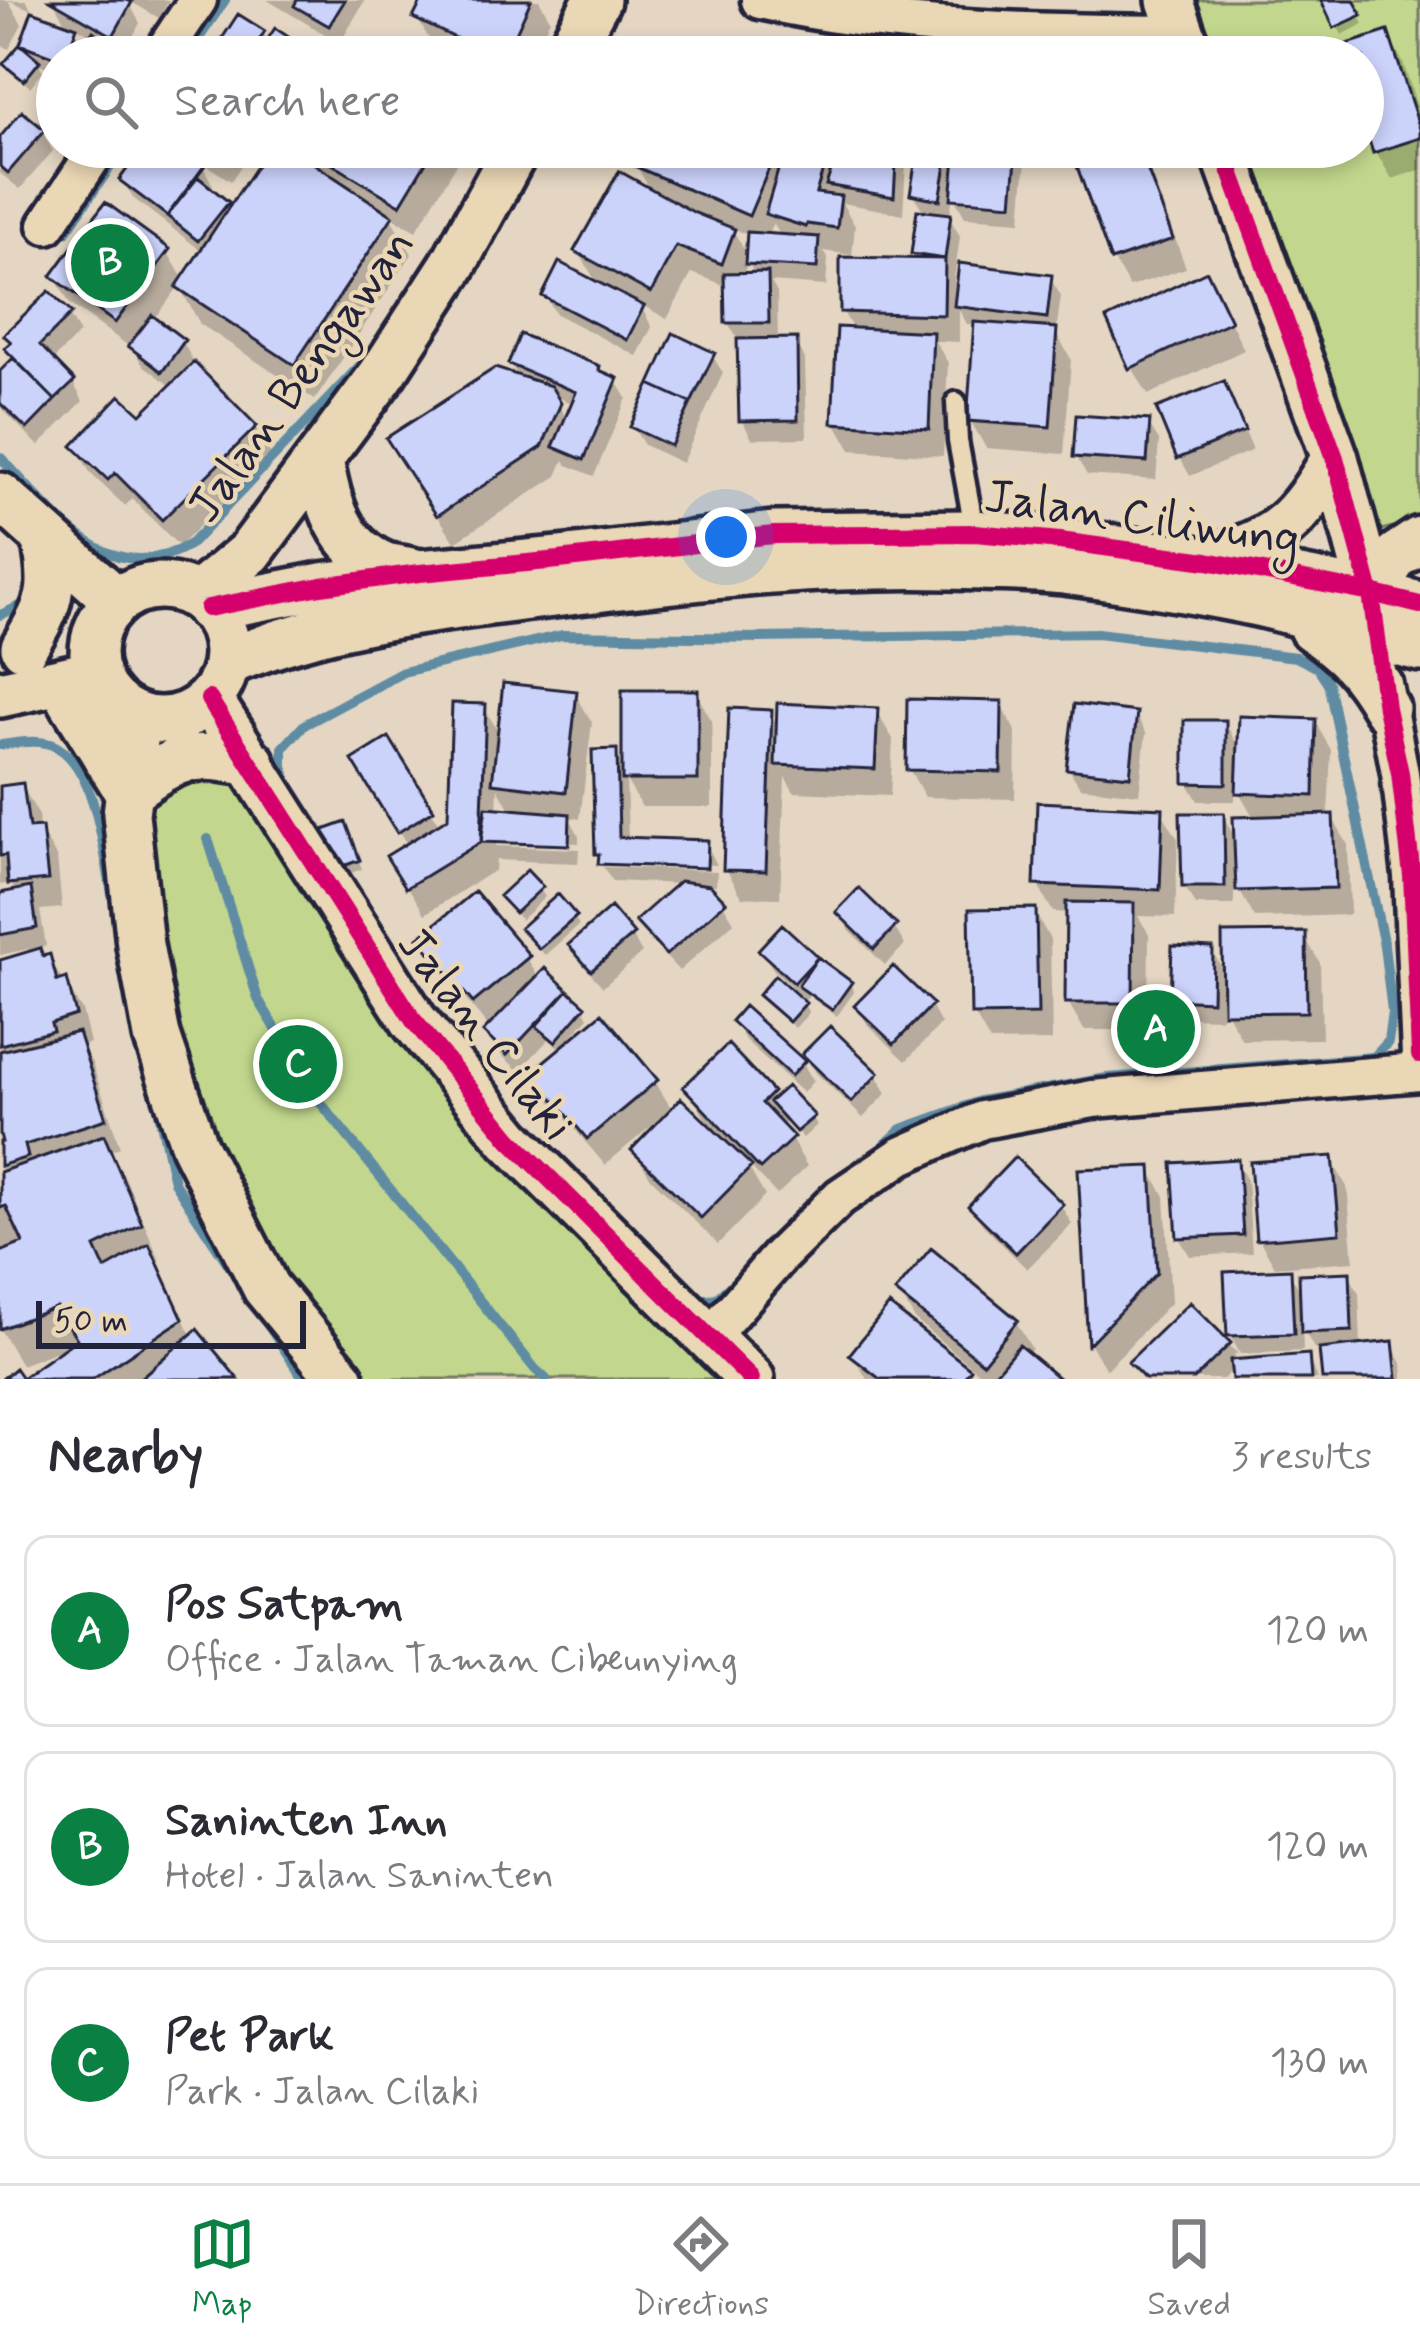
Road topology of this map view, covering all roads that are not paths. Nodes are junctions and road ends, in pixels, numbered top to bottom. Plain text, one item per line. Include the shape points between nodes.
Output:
1 (199, 0) edge
2 (597, 0) edge
3 (760, 0) edge
4 (1180, 30) edge
5 (174, 36) edge
6 (577, 36) edge
7 (86, 168) edge
8 (506, 168) edge
9 (1230, 168) edge
10 (47, 225) dead end
11 (956, 402) dead end
12 (1335, 458) junction
13 (320, 459) junction
14 (0, 496) edge
15 (975, 533) junction
16 (45, 537) junction
17 (1420, 540) edge
18 (773, 552) junction
19 (1207, 561) junction
20 (419, 573) junction
21 (1370, 592) junction
22 (202, 602) junction
23 (1263, 604) junction
24 (1420, 605) edge
25 (1375, 638) junction
26 (92, 648) junction
27 (1420, 648) edge
28 (12, 649) edge
29 (218, 681) junction
30 (0, 694) edge
31 (1386, 708) junction
32 (138, 716) junction
33 (253, 763) junction
34 (128, 792) junction
35 (1420, 1055) edge
36 (1420, 1072) edge
37 (708, 1339) junction
38 (341, 1379) edge
39 (751, 1379) edge

1 - 5 street
2 - 6 street
3 - 4 street via 1014,32
7 - 10 street
8 - 13 street, Jalan Bengawan via 453,265
9 - 12 street
11 - 15 lane
12 - 19 street via 1311,497 1269,538
12 - 21 street
13 - 20 street via 334,519 357,548 383,565
13 - 22 street, Jalan Bengawan
14 - 16 street
15 - 18 street, Jalan Ciliwung
15 - 19 street, Jalan Ciliwung
16 - 26 street
16 - 28 street via 49,600
17 - 21 street via 1396,556
18 - 20 street, Jalan Ciliwung
18 - 23 street, Jalan Ciliwung via 1059,571
18 - 29 street, Jalan Ciliwung via 347,624 273,643
19 - 21 street, Jalan Ciliwung
20 - 22 street, Jalan Ciliwung
21 - 24 street, Jalan Ciliwung
21 - 25 street
22 - 26 street via 177,587 135,590
22 - 29 street via 219,621 227,653
23 - 25 street, Jalan Ciliwung
23 - 31 street via 1338,646
25 - 27 street, Jalan Ciliwung
25 - 31 street
26 - 28 street
26 - 30 street
26 - 32 street via 105,692
26 - 34 street
29 - 32 street via 194,711
29 - 33 street, Jalan Cilaki
31 - 35 street via 1412,876
32 - 34 street
33 - 34 street via 187,758
33 - 37 street, Jalan Cilaki via 427,1038 510,1139
34 - 38 street via 140,945 157,1036 194,1146 266,1288
36 - 37 street via 1093,1099 982,1120 901,1156 840,1197
37 - 39 street, Jalan Cilaki

